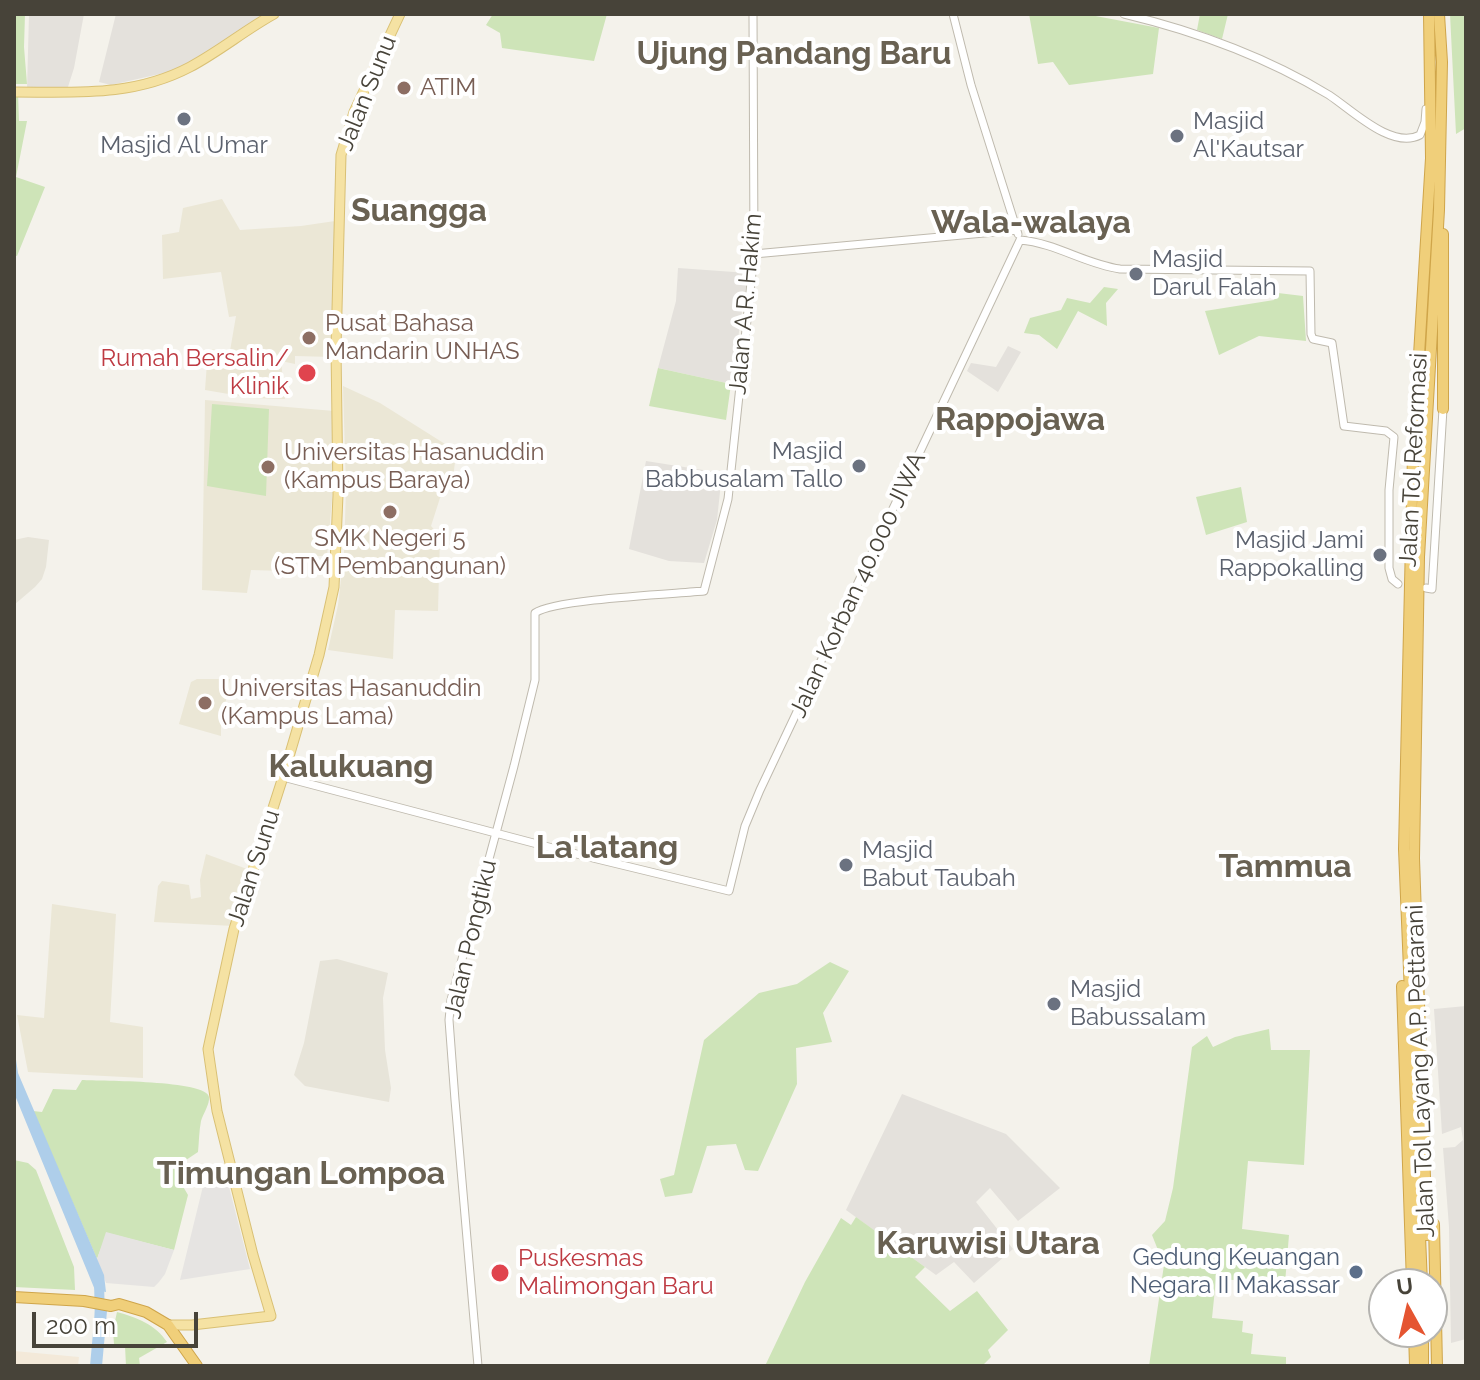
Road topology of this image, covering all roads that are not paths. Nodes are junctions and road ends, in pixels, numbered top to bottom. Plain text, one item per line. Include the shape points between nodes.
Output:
1 (274, 14) edge
2 (400, 14) edge
3 (753, 14) edge
4 (953, 14) edge
5 (1124, 14) edge
6 (1427, 14) edge
7 (1439, 14) edge
8 (14, 92) edge
9 (1440, 160) junction
10 (1017, 230) junction
11 (1020, 240) junction
12 (754, 254) junction
13 (1443, 409) joint
14 (1398, 584) dead end
15 (1426, 588) dead end
16 (535, 613) joint
17 (283, 777) junction
18 (496, 833) junction
19 (1404, 849) junction
20 (1414, 858) joint
21 (1405, 907) joint
22 (1417, 927) junction
23 (1411, 1268) edge
24 (1421, 1268) edge
25 (1428, 1268) edge
26 (14, 1297) edge
27 (168, 1325) junction
28 (192, 1325) junction
29 (177, 1338) junction
30 (188, 1360) edge
31 (197, 1366) edge
32 (478, 1366) edge
33 (1437, 1366) edge

1 - 8 main road via 188,68 131,87 106,93
2 - 17 main road, Jalan Sunu via 354,112 341,155 334,587
3 - 12 street, Jalan A.R. Hakim
4 - 10 street
5 - 6 street via 1192,32 1277,67 1402,140 1420,135 1425,122
6 - 19 highway, Jalan Tol Reformasi via 1431,158 1413,453
7 - 9 highway, Jalan Tol Reformasi
9 - 13 highway
9 - 20 highway, Jalan Tol Reformasi via 1419,557
10 - 11 street
10 - 12 street
11 - 14 street via 1054,245 1120,269 1310,271 1311,334 1332,343 1344,426 1386,431 1394,437 1389,568
11 - 18 street, Jalan Korban 40.000 JIWA via 760,790 729,891
12 - 16 street, Jalan A.R. Hakim via 728,499 704,591 566,604
13 - 15 street via 1432,589
16 - 18 street, Jalan Pongtiku via 535,680
17 - 18 street
17 - 28 main road, Jalan Sunu via 234,929 208,1049 217,1111 271,1316
18 - 32 street, Jalan Pongtiku via 449,1020
19 - 21 highway, Jalan Tol Reformasi
19 - 23 highway via 1401,954
20 - 22 highway, Jalan Tol Layang A.P. Pettarani
21 - 24 highway, Jalan Tol Layang A.P. Pettarani
22 - 25 highway, Jalan Tol Layang A.P. Pettarani
22 - 33 highway via 1427,1052
26 - 27 highway via 101,1302 146,1312
27 - 28 main road, Jalan Sunu
27 - 29 highway
28 - 29 main road
29 - 30 highway
30 - 31 highway

